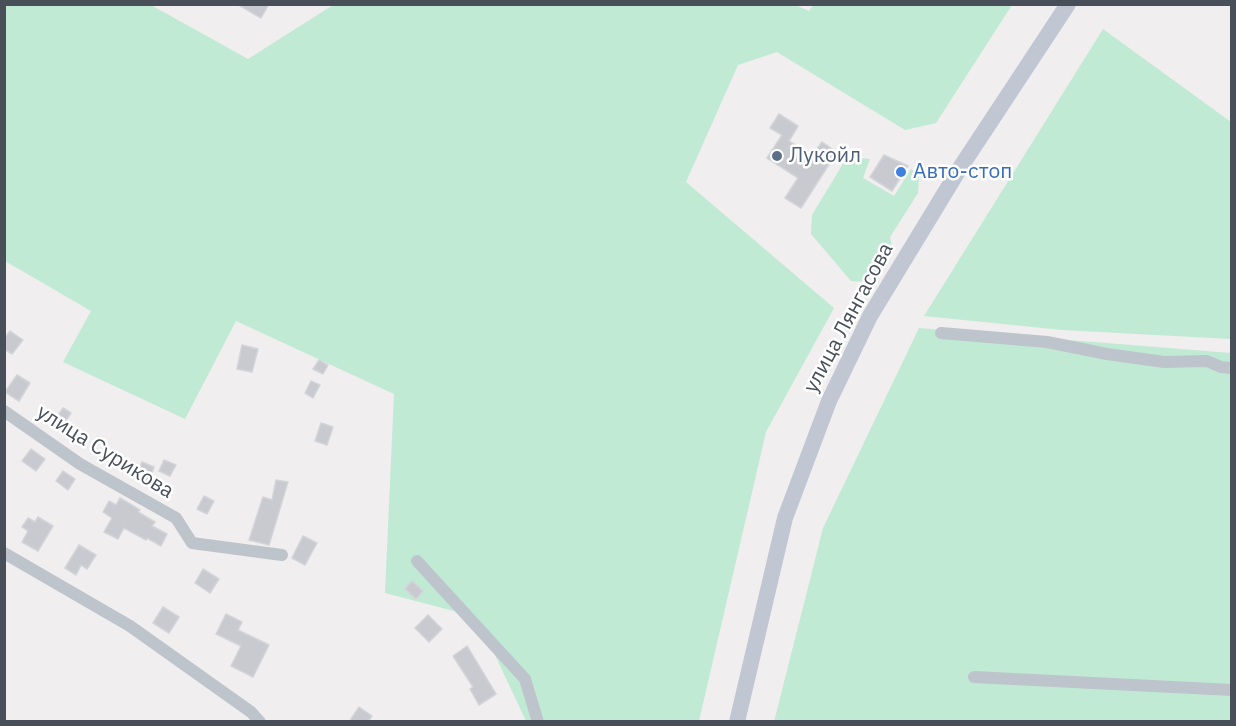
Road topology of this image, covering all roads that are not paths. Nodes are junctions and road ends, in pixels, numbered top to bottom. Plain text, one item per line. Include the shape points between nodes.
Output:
1 (1068, 4) edge
2 (941, 333) dead end
3 (1232, 368) edge
4 (4, 411) edge
5 (4, 553) edge
6 (282, 555) dead end
7 (417, 561) dead end
8 (974, 677) dead end
9 (1232, 690) edge
10 (260, 722) edge
11 (538, 722) edge
12 (737, 722) edge

1 - 12 main road, улица Лянгасова via 960,168 870,316 829,400 785,518
2 - 3 street via 1047,342 1164,362 1207,361
4 - 6 street, улица Сурикова via 80,464 176,518 192,543
5 - 10 street via 130,626
7 - 11 street via 525,680
8 - 9 street

